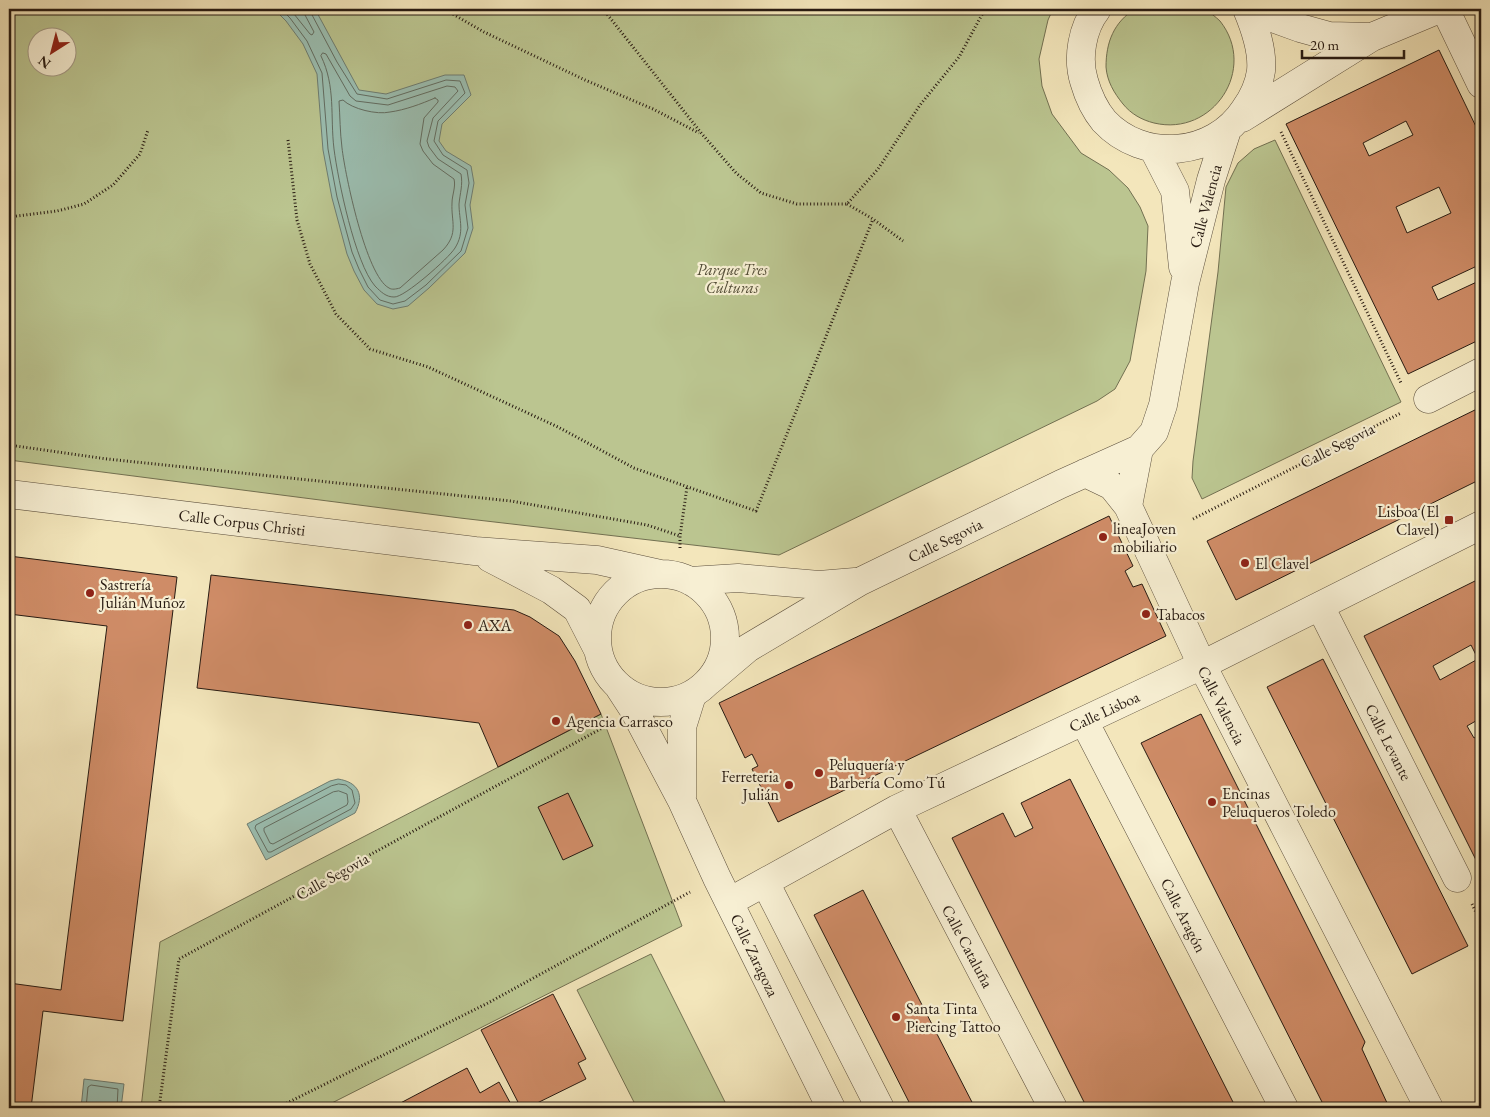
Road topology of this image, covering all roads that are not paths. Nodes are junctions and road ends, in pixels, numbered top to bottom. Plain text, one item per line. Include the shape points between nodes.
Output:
1 (1097, 9) edge
2 (1247, 9) edge
3 (1439, 9) edge
4 (1445, 9) edge
5 (1372, 37) junction
6 (1481, 84) edge
7 (1233, 125) junction
8 (1153, 148) junction
9 (1185, 283) junction
10 (1481, 372) edge
11 (1420, 403) road end
12 (1139, 450) junction
13 (1085, 473) junction
14 (9, 494) edge
15 (1128, 506) junction
16 (1481, 525) edge
17 (475, 551) junction
18 (660, 574) junction
19 (690, 581) junction
20 (859, 582) junction
21 (1320, 606) junction
22 (597, 648) junction
23 (1202, 665) junction
24 (619, 687) junction
25 (701, 688) junction
26 (1084, 721) junction
27 (682, 801) junction
28 (898, 809) junction
29 (1457, 878) dead end
30 (766, 882) junction
31 (729, 902) junction
32 (831, 1108) edge
33 (880, 1108) edge
34 (1053, 1108) edge
35 (1284, 1108) edge
36 (1429, 1108) edge

1 - 8 street via 1082,42 1081,70 1089,97 1104,121 1127,138
2 - 5 street via 1329,36
2 - 7 street via 1260,44 1261,71 1253,97
3 - 5 street
4 - 6 street
5 - 7 street
7 - 8 street via 1202,144 1181,150
7 - 9 street, Calle Valencia via 1211,180
8 - 9 street, Calle Valencia via 1174,191
9 - 12 street, Calle Valencia via 1163,405 1154,432
10 - 11 street
12 - 13 street, Calle Segovia
12 - 15 street, Calle Valencia
13 - 15 street via 1112,486
13 - 20 street, Calle Segovia
14 - 17 street, Calle Corpus Christi
15 - 23 street, Calle Valencia
16 - 21 street, Calle Lisboa
17 - 18 street, Calle Corpus Christi via 597,560
17 - 22 street, Calle Corpus Christi via 551,590 577,610
18 - 19 street
18 - 22 street via 642,577 625,585 612,597 602,612
19 - 20 street, Calle Segovia via 738,578 818,585
19 - 25 street via 705,592 717,608 724,626 725,646 720,665
20 - 25 street, Calle Segovia via 748,648
21 - 23 street, Calle Lisboa
21 - 29 street, Calle Levante
22 - 24 street via 601,663
23 - 26 street, Calle Lisboa
23 - 36 street, Calle Valencia
24 - 25 street via 635,698 654,703 674,701
24 - 27 street, Calle Zaragoza
25 - 27 street, Calle Zaragoza via 682,727
26 - 28 street, Calle Lisboa
26 - 35 street, Calle Aragón
27 - 31 street, Calle Zaragoza
28 - 30 street, Calle Lisboa
28 - 34 street, Calle Cataluña
30 - 31 street, Calle Lisboa
30 - 33 street
31 - 32 street, Calle Zaragoza

